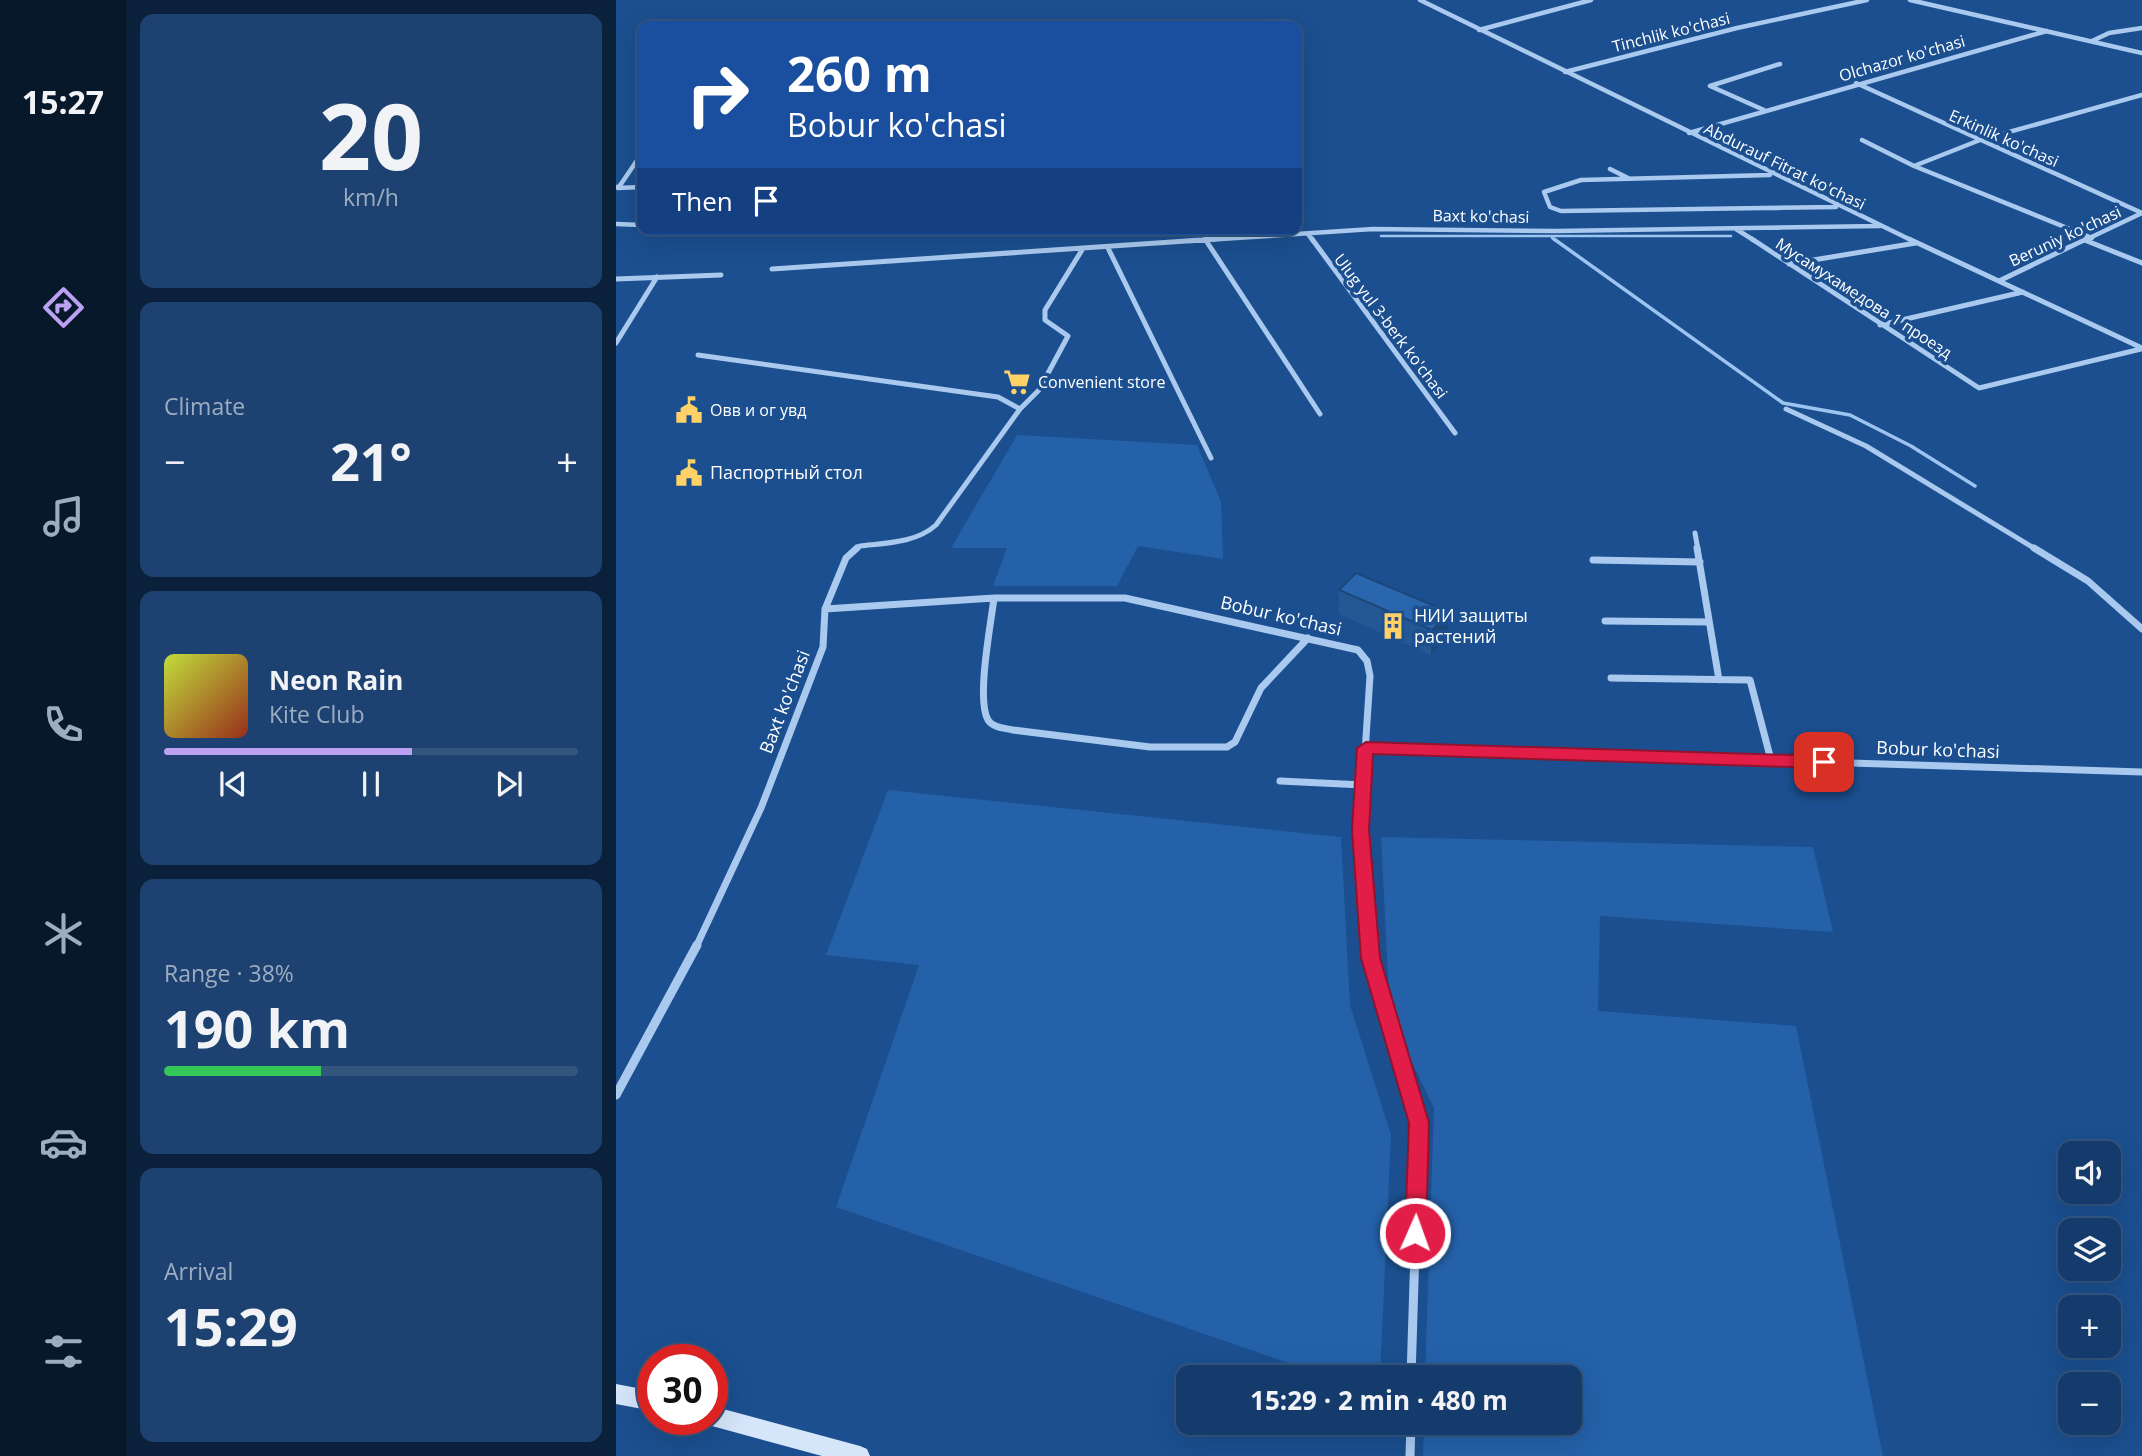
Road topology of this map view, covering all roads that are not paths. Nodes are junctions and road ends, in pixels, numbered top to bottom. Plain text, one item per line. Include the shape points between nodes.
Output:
1 (1420, 0) edge
2 (1591, 0) edge
3 (1867, 0) edge
4 (1910, 0) edge
5 (2142, 28) edge
6 (1478, 30) junction
7 (2046, 31) junction
8 (2092, 41) junction
9 (2142, 53) edge
10 (1780, 64) dead end
11 (1564, 72) junction
12 (1856, 83) junction
13 (2142, 95) edge
14 (1765, 111) junction
15 (1689, 133) junction
16 (1862, 139) dead end
17 (1980, 140) junction
18 (637, 160) edge
19 (1914, 166) junction
20 (1610, 169) dead end
21 (1774, 174) junction
22 (1629, 179) junction
23 (637, 187) edge
24 (617, 188) edge
25 (1840, 207) junction
26 (2142, 213) edge
27 (616, 225) edge
28 (637, 225) edge
29 (1880, 226) junction
30 (1735, 229) junction
31 (1302, 234) edge
32 (1308, 234) junction
33 (1287, 235) edge
34 (1205, 239) junction
35 (2090, 240) junction
36 (1917, 243) junction
37 (1108, 248) junction
38 (1082, 250) junction
39 (2142, 263) edge
40 (1789, 264) junction
41 (772, 268) dead end
42 (721, 275) dead end
43 (657, 277) junction
44 (616, 279) edge
45 (1999, 281) junction
46 (2022, 292) junction
47 (1880, 325) junction
48 (616, 343) edge
49 (2142, 348) edge
50 (698, 355) dead end
51 (1786, 409) dead end
52 (1020, 410) junction
53 (1320, 414) dead end
54 (1455, 433) dead end
55 (1212, 458) dead end
56 (1695, 533) dead end
57 (1593, 560) dead end
58 (1700, 562) junction
59 (993, 598) junction
60 (825, 608) junction
61 (1605, 621) dead end
62 (1709, 622) junction
63 (2142, 629) edge
64 (1308, 638) junction
65 (1611, 678) dead end
66 (1719, 680) junction
67 (1366, 748) junction
68 (1771, 760) junction
69 (2142, 772) edge
70 (1280, 781) dead end
71 (1363, 785) junction
72 (616, 1095) edge
73 (1412, 1365) edge
74 (616, 1394) edge
75 (637, 1398) edge
76 (728, 1421) edge
77 (1411, 1435) edge
78 (831, 1451) edge
79 (860, 1456) edge
80 (1410, 1456) edge

1 - 6 street, Abdurauf Fitrat ko'chasi
2 - 6 street
3 - 11 street, Tinchlik ko'chasi
4 - 7 street
5 - 8 street via 2115,31
6 - 11 street, Abdurauf Fitrat ko'chasi
7 - 8 street
7 - 12 street, Olchazor ko'chasi
8 - 9 street
10 - 14 street via 1710,86
11 - 15 street, Abdurauf Fitrat ko'chasi
12 - 14 street, Olchazor ko'chasi
12 - 17 street, Erkinlik ko'chasi
13 - 17 street
14 - 15 street, Olchazor ko'chasi
15 - 21 street, Abdurauf Fitrat ko'chasi
16 - 19 street
17 - 19 street
17 - 26 street, Erkinlik ko'chasi
18 - 24 street
19 - 35 street
20 - 22 street
21 - 22 street
21 - 25 street, Abdurauf Fitrat ko'chasi
22 - 25 street via 1581,180 1544,192 1550,207 1561,211
23 - 24 street
25 - 29 street, Abdurauf Fitrat ko'chasi
26 - 35 street, Beruniy ko'chasi
27 - 28 street
29 - 30 street, Baxt ko'chasi
29 - 36 street, Abdurauf Fitrat ko'chasi
30 - 32 street, Baxt ko'chasi via 1373,229
30 - 40 street, Мусамухамедова 1 проезд
31 - 32 street, Baxt ko'chasi
32 - 54 street, Ulug yul 3-berk ko'chasi
33 - 34 street, Baxt ko'chasi
34 - 37 street, Baxt ko'chasi
34 - 53 street
35 - 39 street
35 - 45 street, Beruniy ko'chasi
36 - 40 street
36 - 45 street, Abdurauf Fitrat ko'chasi
37 - 38 street, Baxt ko'chasi
37 - 55 street
38 - 41 street, Baxt ko'chasi
38 - 52 street, Baxt ko'chasi via 1045,310 1045,320 1068,337 1039,390
40 - 47 street, Мусамухамедова 1 проезд
42 - 43 street
43 - 44 street
43 - 48 street
45 - 46 street, Abdurauf Fitrat ko'chasi
46 - 47 street
46 - 49 street, Abdurauf Fitrat ko'chasi
47 - 49 street, Мусамухамедова 1 проезд via 1979,388
50 - 52 street via 998,397
51 - 63 street via 1866,446 2088,581
52 - 60 street, Baxt ko'chasi via 926,534 866,544 848,553
56 - 58 street
57 - 58 street
58 - 62 street
59 - 60 street, Bobur ko'chasi
59 - 64 street, Bobur ko'chasi via 1125,598
59 - 64 street via 985,684 987,717 996,726 1027,732 1150,747 1227,747 1240,733 1261,688
60 - 72 street, Baxt ko'chasi via 823,647 761,808 713,915
61 - 62 street
62 - 66 street
64 - 67 street, Bobur ko'chasi via 1358,650 1367,661
65 - 66 street
66 - 68 street via 1750,680
67 - 68 street, Bobur ko'chasi
67 - 71 street
68 - 69 street, Bobur ko'chasi
70 - 71 street
71 - 73 street via 1360,830 1370,958 1419,1123
74 - 75 main road
76 - 78 main road
77 - 80 street
78 - 79 main road

